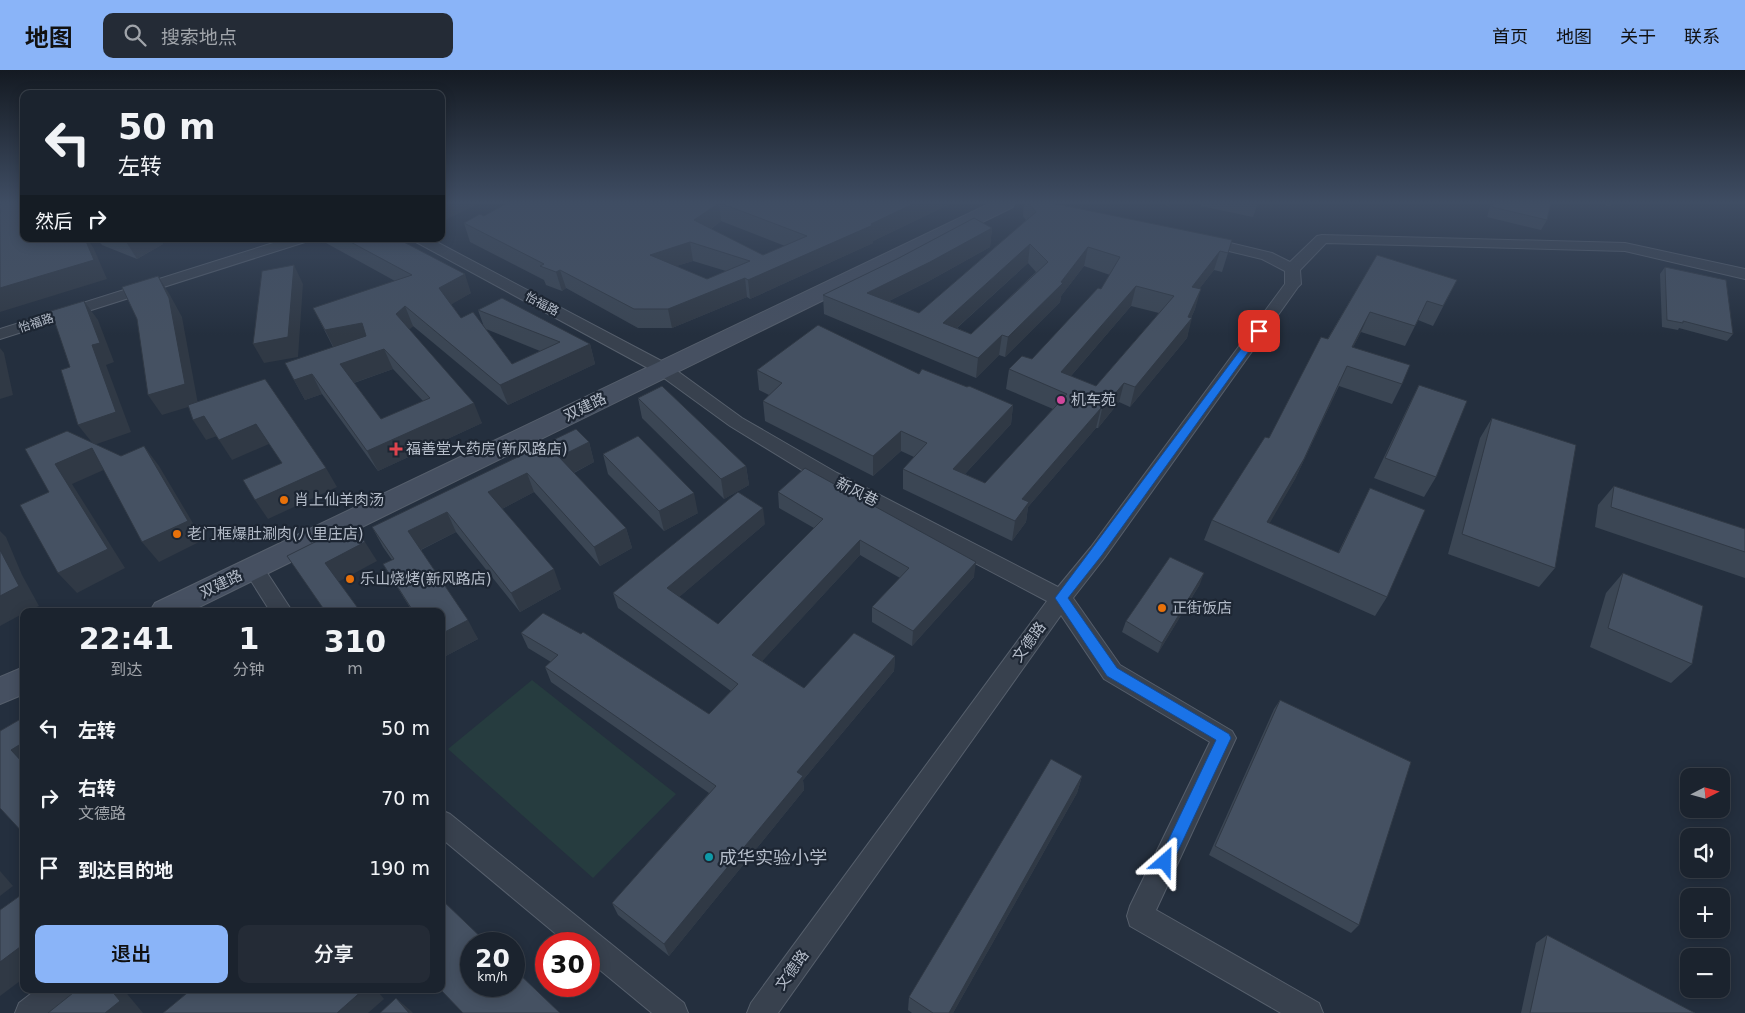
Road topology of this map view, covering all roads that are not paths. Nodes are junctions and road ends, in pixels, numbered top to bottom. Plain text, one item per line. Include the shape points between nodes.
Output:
1 (275, 247) edge
2 (436, 247) edge
3 (915, 247) edge
4 (1229, 247) edge
5 (1315, 247) edge
6 (1625, 247) edge
7 (1292, 270) junction
8 (1745, 274) edge
9 (0, 334) edge
10 (663, 369) junction
11 (253, 568) junction
12 (1061, 598) junction
13 (171, 608) edge
14 (279, 608) edge
15 (20, 682) edge
16 (0, 691) edge
17 (445, 825) edge
18 (54, 993) edge
19 (29, 1013) edge
20 (674, 1013) edge
21 (761, 1013) edge
22 (1309, 1013) edge

1 - 9 street, 怡福路
2 - 10 street, 怡福路
3 - 10 street, 双建路
4 - 7 street via 1267,256
5 - 7 street
6 - 8 street
7 - 12 street, 文德路 via 1293,284
10 - 11 street, 双建路
10 - 12 street, 新风巷 via 736,422 830,478
11 - 13 street, 双建路
11 - 14 street
12 - 21 street, 文德路
12 - 22 street via 1112,672 1224,738 1140,916
15 - 16 street
17 - 20 street
18 - 19 street

